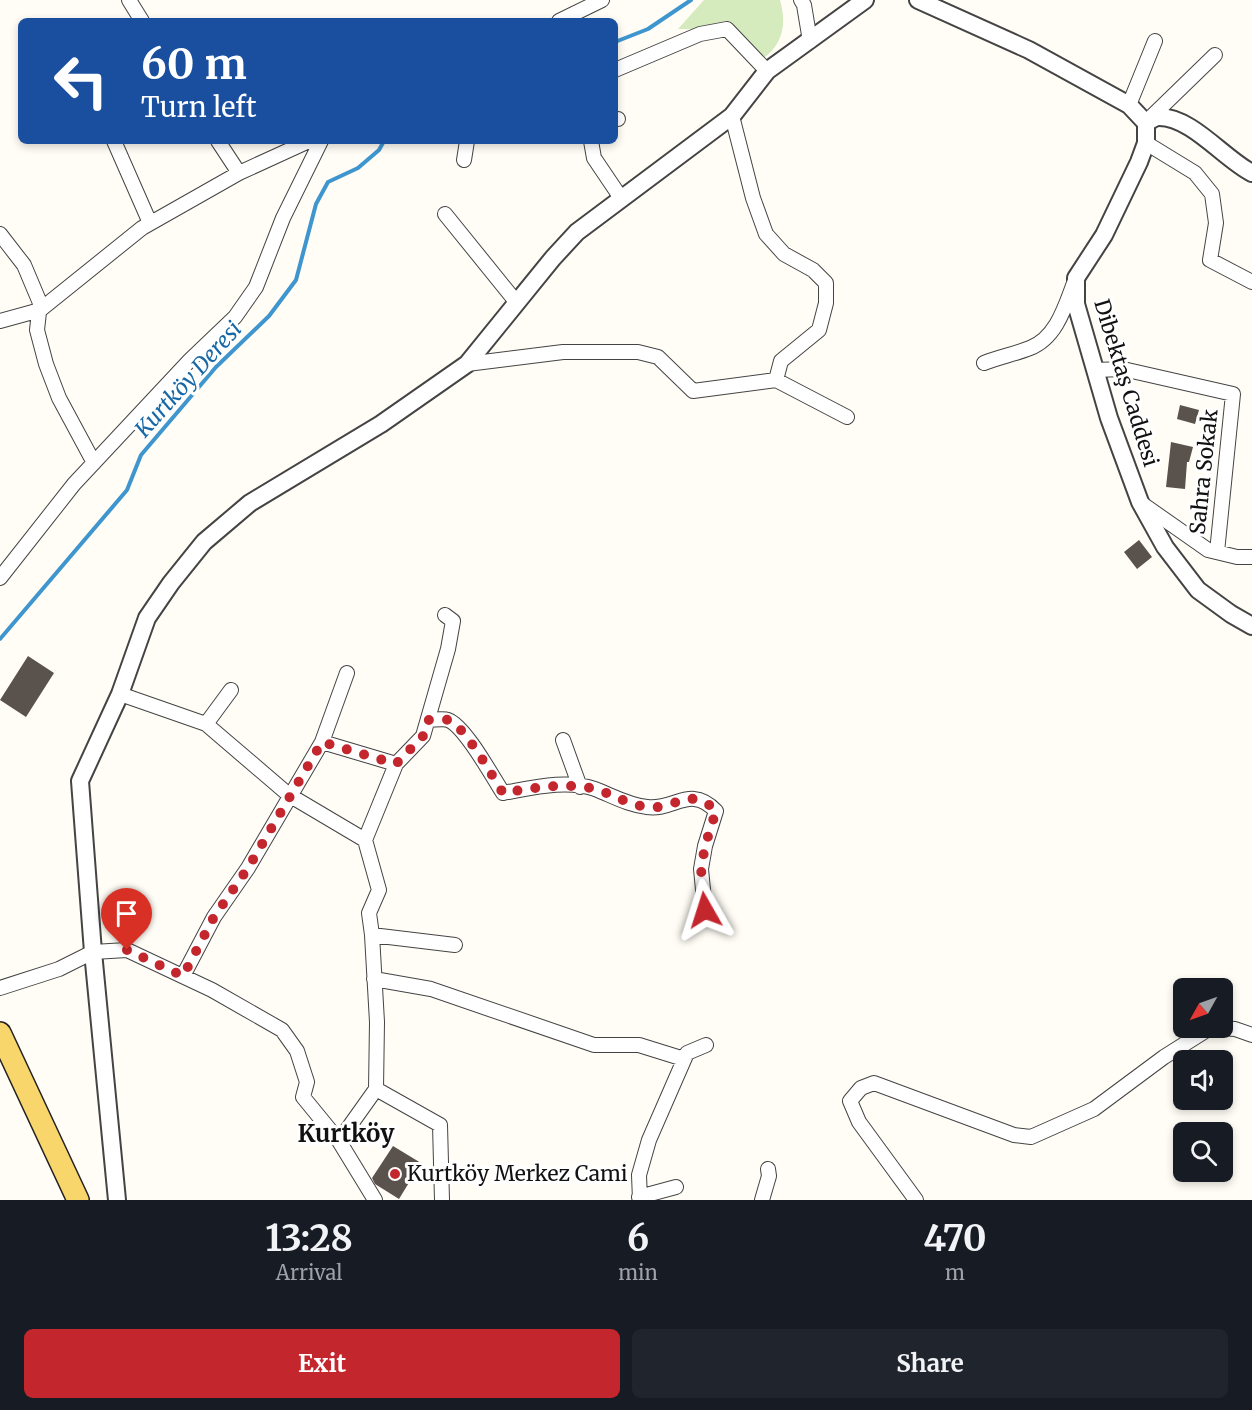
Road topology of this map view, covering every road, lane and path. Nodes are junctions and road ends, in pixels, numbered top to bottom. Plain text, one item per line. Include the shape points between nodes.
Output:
1 (129, 0) edge
2 (801, 0) edge
3 (865, 0) edge
4 (918, 0) edge
5 (597, 1) edge
6 (140, 18) edge
7 (566, 18) edge
8 (810, 41) junction
9 (1155, 41) dead end
10 (1215, 56) dead end
11 (618, 69) edge
12 (767, 71) junction
13 (1130, 105) junction
14 (732, 116) junction
15 (1146, 123) junction
16 (1146, 143) junction
17 (115, 144) edge
18 (220, 144) edge
19 (302, 144) edge
20 (320, 144) edge
21 (467, 144) edge
22 (592, 144) edge
23 (464, 160) dead end
24 (239, 172) junction
25 (1252, 173) edge
26 (621, 198) junction
27 (445, 214) dead end
28 (150, 223) junction
29 (0, 234) edge
30 (1076, 278) junction
31 (1252, 282) edge
32 (517, 303) junction
33 (40, 310) junction
34 (0, 321) edge
35 (984, 363) dead end
36 (467, 364) junction
37 (1095, 370) junction
38 (776, 380) junction
39 (847, 417) dead end
40 (94, 463) junction
41 (1140, 502) junction
42 (1217, 552) junction
43 (1252, 557) edge
44 (0, 578) edge
45 (445, 615) dead end
46 (1252, 626) edge
47 (347, 673) dead end
48 (231, 690) dead end
49 (120, 694) junction
50 (428, 720) junction
51 (206, 724) junction
52 (563, 740) dead end
53 (322, 742) junction
54 (396, 764) junction
55 (580, 787) junction
56 (289, 795) junction
57 (365, 840) junction
58 (705, 910) dead end
59 (372, 935) junction
60 (455, 945) dead end
61 (93, 952) junction
62 (183, 976) junction
63 (374, 979) junction
64 (0, 988) edge
65 (1233, 1029) edge
66 (0, 1033) edge
67 (1252, 1035) edge
68 (1194, 1038) edge
69 (706, 1045) dead end
70 (684, 1059) junction
71 (376, 1089) junction
72 (339, 1141) junction
73 (768, 1169) dead end
74 (676, 1187) dead end
75 (639, 1198) edge
76 (78, 1200) edge
77 (117, 1200) edge
78 (375, 1200) edge
79 (442, 1200) edge
80 (762, 1200) edge
81 (916, 1200) edge

1 - 6 street
2 - 8 street
3 - 8 street
4 - 13 street via 1029,50
5 - 7 street
8 - 12 street
9 - 13 street
10 - 15 street
11 - 12 street via 700,34 727,29
12 - 14 street
13 - 15 street
14 - 26 street
14 - 38 street via 766,234 784,254 813,270 826,283 819,330 781,362
15 - 16 street, Dibektaş Caddesi
15 - 25 street via 1157,117 1172,120 1204,135 1239,167
16 - 30 street, Dibektaş Caddesi via 1104,235
16 - 31 street via 1195,173 1212,194 1216,223 1210,260
17 - 28 street
18 - 24 street
19 - 24 street
20 - 40 street via 283,218 256,287 235,317
21 - 23 street
22 - 26 street via 594,158
24 - 28 street
26 - 32 street via 577,232
27 - 32 street
28 - 33 street
29 - 33 street via 24,265
30 - 35 street via 1059,322 1048,334 1032,348
30 - 37 street, Dibektaş Caddesi via 1076,304
32 - 36 street
33 - 34 street
33 - 40 street via 37,330 45,364
36 - 38 street via 563,352 638,352 658,357 693,391
36 - 49 street via 381,424 250,503 204,542 147,618
37 - 41 street, Dibektaş Caddesi
37 - 42 street, Sahra Sokak via 1123,369 1233,394
38 - 39 street
40 - 44 street
41 - 42 street via 1208,550
41 - 46 street, Dibektaş Caddesi via 1165,547 1198,590
42 - 43 street
45 - 50 street via 453,621
47 - 53 street
48 - 51 street
49 - 51 street
49 - 61 street via 80,781
50 - 54 street via 423,736
50 - 55 street via 447,719 459,728 503,793 556,785
51 - 56 street
52 - 55 street
53 - 54 street
53 - 56 street
54 - 57 street
55 - 58 street via 651,808 694,798 708,802 716,811 701,869
56 - 57 street
56 - 62 street via 248,868 214,917
57 - 59 street via 379,890 369,913
59 - 60 street
59 - 63 street
61 - 62 street via 127,950
61 - 64 street via 59,969
61 - 77 street
62 - 72 street via 282,1030 297,1051 306,1082 303,1097
63 - 70 street via 431,989 594,1045 639,1045
63 - 71 street
65 - 67 street
66 - 76 main road
68 - 81 street via 1094,1109 1031,1137 1014,1135 874,1083 861,1088 850,1101 859,1122
69 - 70 street via 687,1053
70 - 75 street via 649,1140 639,1175
71 - 72 street
71 - 79 street via 440,1125
72 - 78 street
73 - 80 street
74 - 75 street

